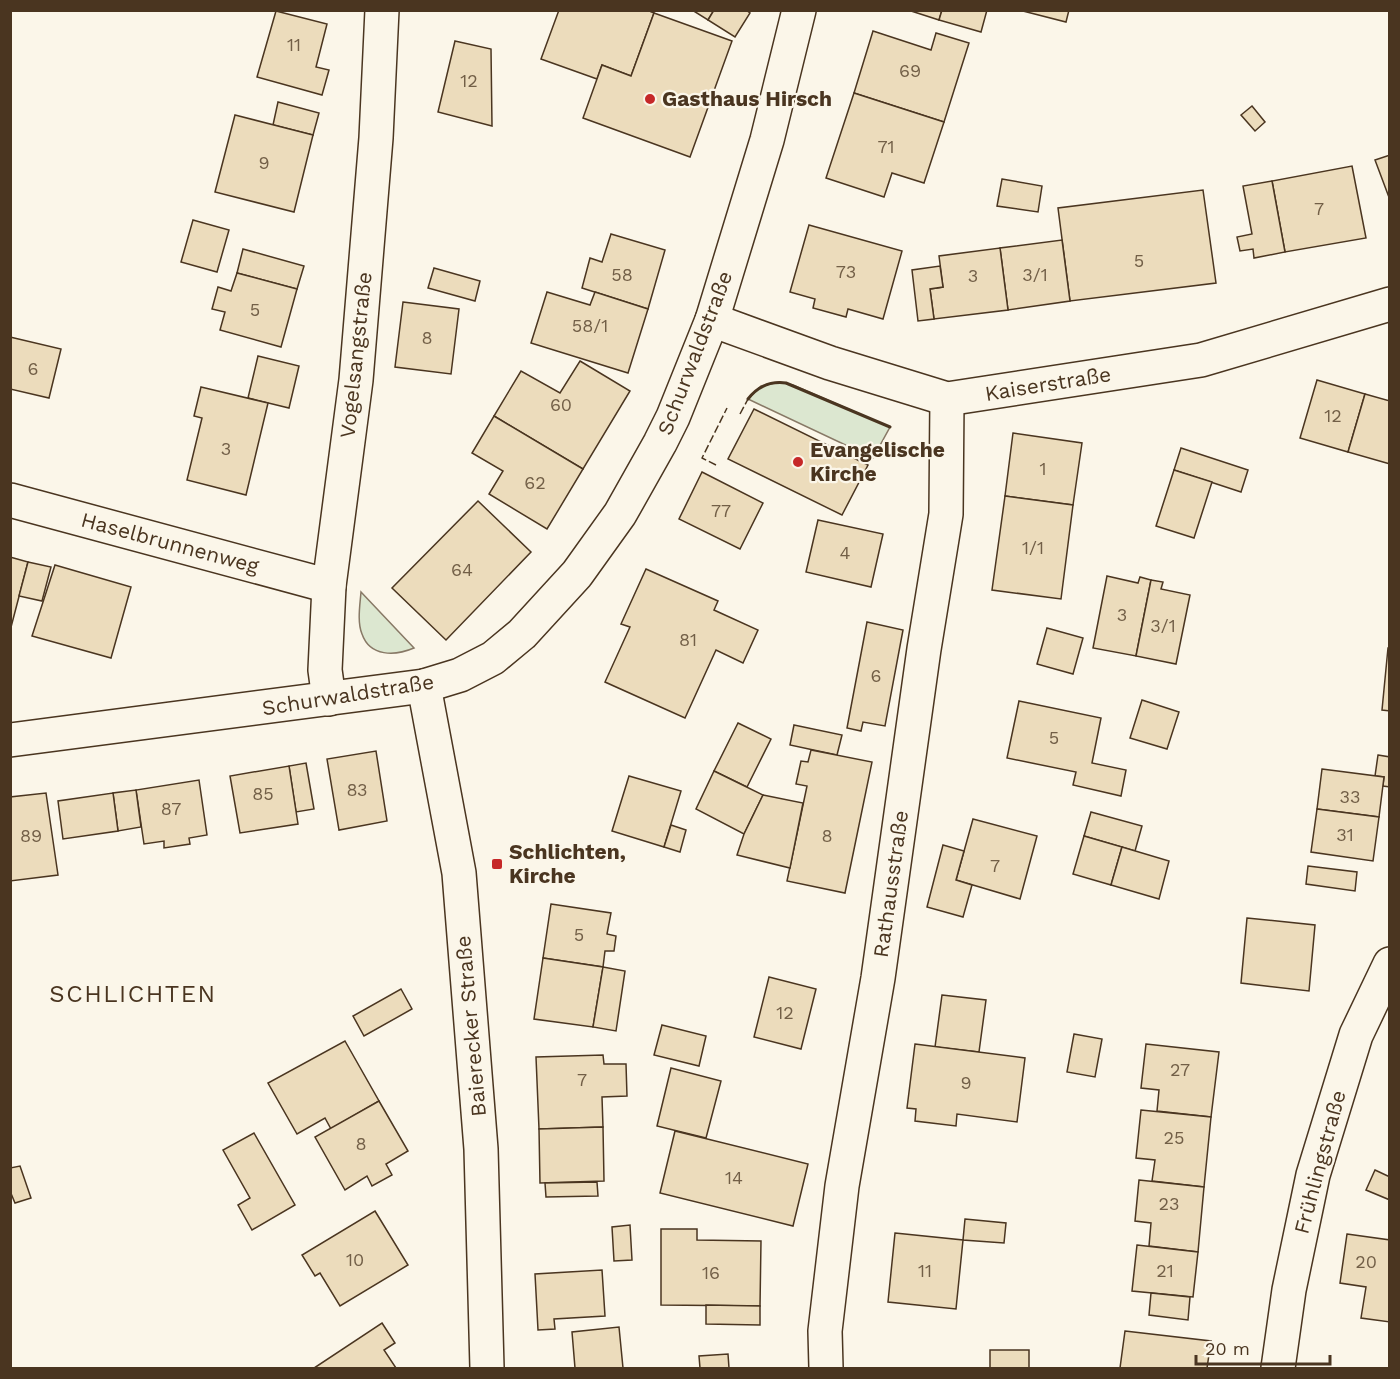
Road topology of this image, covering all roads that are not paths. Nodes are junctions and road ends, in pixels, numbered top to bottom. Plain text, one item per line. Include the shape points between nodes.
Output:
1 (382, 10) edge
2 (799, 10) edge
3 (1389, 304) edge
4 (712, 320) junction
5 (947, 399) junction
6 (10, 500) edge
7 (330, 586) junction
8 (424, 686) junction
9 (329, 699) junction
10 (10, 740) edge
11 (1389, 964) edge
12 (487, 1368) edge
13 (826, 1368) edge
14 (1278, 1368) edge

1 - 7 street, Vogelsangstraße via 356,380
2 - 4 street, Schurwaldstraße via 767,140
3 - 5 street, Kaiserstraße via 1201,360
4 - 5 street, Kaiserstraße via 830,363
4 - 8 street, Schurwaldstraße via 674,417 620,514 576,574 522,634 493,658 460,675
5 - 13 street, Rathausstraße via 946,514 878,978 842,1186 825,1331
6 - 7 street, Haselbrunnenweg
7 - 9 street, Vogelsangstraße via 325,670
8 - 9 street, Schurwaldstraße
8 - 12 street, Baierecker Straße via 459,873 481,1149
9 - 10 street, Schurwaldstraße
11 - 14 street, Frühlingstraße via 1356,1035 1313,1176 1289,1290

